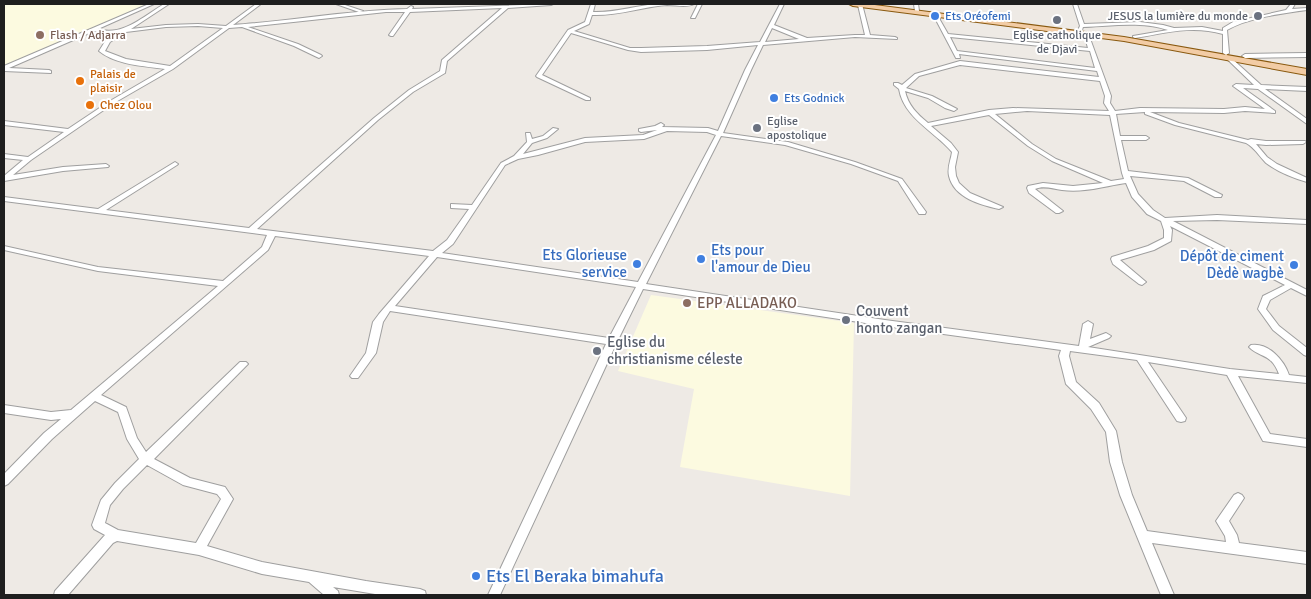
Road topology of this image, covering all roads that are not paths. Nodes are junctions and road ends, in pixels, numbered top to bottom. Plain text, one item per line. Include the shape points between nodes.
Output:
1 (152, 4) edge
2 (167, 4) edge
3 (259, 4) edge
4 (338, 4) edge
5 (415, 4) edge
6 (550, 4) edge
7 (593, 4) edge
8 (665, 4) edge
9 (692, 4) edge
10 (700, 4) edge
11 (782, 4) edge
12 (857, 4) edge
13 (874, 4) edge
14 (1075, 4) edge
15 (1293, 4) edge
16 (508, 5) edge
17 (917, 7) edge
18 (1307, 9) edge
19 (408, 10) junction
20 (663, 10) dead end
21 (1288, 10) junction
22 (366, 12) junction
23 (590, 12) junction
24 (938, 15) junction
25 (693, 16) dead end
26 (232, 23) junction
27 (770, 25) junction
28 (240, 26) junction
29 (226, 27) junction
30 (92, 30) junction
31 (1083, 30) junction
32 (1174, 30) junction
33 (121, 31) junction
34 (570, 31) junction
35 (1223, 33) junction
36 (391, 35) dead end
37 (946, 35) junction
38 (868, 36) junction
39 (1135, 37) junction
40 (895, 38) dead end
41 (806, 40) junction
42 (760, 45) junction
43 (1091, 50) junction
44 (955, 52) junction
45 (1227, 55) junction
46 (1307, 55) edge
47 (319, 56) dead end
48 (1245, 56) junction
49 (960, 63) junction
50 (1307, 67) edge
51 (172, 68) junction
52 (4, 69) edge
53 (1098, 70) junction
54 (49, 72) dead end
55 (1307, 72) edge
56 (1100, 78) junction
57 (899, 86) junction
58 (1259, 87) junction
59 (1307, 90) edge
60 (588, 100) dead end
61 (954, 109) dead end
62 (1112, 111) junction
63 (989, 112) junction
64 (1129, 112) junction
65 (1307, 122) edge
66 (4, 123) edge
67 (928, 125) junction
68 (661, 128) junction
69 (555, 129) dead end
70 (641, 130) dead end
71 (70, 131) junction
72 (528, 134) dead end
73 (719, 134) junction
74 (1222, 135) junction
75 (1118, 138) junction
76 (1146, 138) dead end
77 (530, 142) junction
78 (1303, 142) dead end
79 (4, 156) edge
80 (516, 156) junction
81 (29, 158) junction
82 (174, 164) dead end
83 (106, 166) dead end
84 (1125, 173) junction
85 (4, 179) edge
86 (1307, 180) edge
87 (1128, 181) junction
88 (1109, 183) junction
89 (1218, 196) dead end
90 (4, 199) edge
91 (454, 206) dead end
92 (475, 207) junction
93 (999, 207) dead end
94 (99, 211) junction
95 (1059, 211) dead end
96 (922, 212) dead end
97 (1164, 220) junction
98 (1307, 222) edge
99 (251, 230) junction
100 (272, 233) junction
101 (4, 248) edge
102 (435, 254) junction
103 (1142, 282) dead end
104 (226, 284) junction
105 (640, 284) junction
106 (1291, 285) junction
107 (1307, 293) edge
108 (389, 308) junction
109 (1088, 324) dead end
110 (1106, 336) dead end
111 (612, 342) junction
112 (1067, 347) junction
113 (1084, 347) junction
114 (1254, 347) dead end
115 (1307, 353) edge
116 (1140, 357) junction
117 (243, 364) dead end
118 (1230, 372) junction
119 (355, 376) dead end
120 (1286, 377) junction
121 (1307, 380) edge
122 (94, 396) junction
123 (4, 409) edge
124 (72, 414) junction
125 (1181, 418) dead end
126 (1307, 443) edge
127 (145, 460) junction
128 (4, 481) edge
129 (1238, 498) dead end
130 (116, 535) junction
131 (1143, 536) junction
132 (1234, 547) junction
133 (199, 548) junction
134 (1307, 558) edge
135 (314, 578) junction
136 (60, 595) edge
137 (333, 595) edge
138 (420, 595) edge
139 (494, 595) edge
140 (1167, 595) edge

1 - 30 street
2 - 33 street
3 - 26 street
4 - 22 street
5 - 19 street
6 - 16 street
7 - 23 street
8 - 9 street
8 - 20 street
8 - 23 street via 602,14
10 - 25 street
11 - 27 street
12 - 24 main road
12 - 38 street
13 - 17 main road
14 - 31 street
15 - 21 street
16 - 19 street
16 - 99 street via 444,61 443,72 411,91 376,119
17 - 31 main road
18 - 21 street
19 - 22 street
19 - 36 street
21 - 35 street via 1235,23
22 - 28 street
23 - 34 street via 587,23
24 - 31 main road
24 - 37 street
26 - 28 street
26 - 29 street
27 - 41 street
27 - 42 street
28 - 29 street
28 - 47 street
29 - 33 street via 190,25
29 - 51 street
30 - 33 street via 104,33
30 - 52 street
31 - 32 street via 1141,24
31 - 39 main road
31 - 43 street
31 - 45 main road
32 - 35 street via 1202,27
32 - 39 street
33 - 51 street via 103,47 104,53
34 - 42 street via 630,49
34 - 60 street via 539,76
35 - 45 street
37 - 43 street
37 - 44 street
38 - 40 street
38 - 41 street
39 - 45 main road
41 - 42 street
42 - 73 street
43 - 53 street
44 - 49 street
44 - 53 street
45 - 48 main road
45 - 55 main road
45 - 58 street
46 - 48 street
48 - 50 main road
49 - 56 street
49 - 57 street via 916,75
51 - 71 street via 112,102
52 - 54 street
53 - 56 street
56 - 62 street
57 - 61 street
57 - 67 street via 905,103
58 - 59 street
58 - 64 street via 1236,86 1272,112 1245,109
58 - 65 street
62 - 63 street
62 - 64 street
62 - 75 street
63 - 67 street
63 - 88 street via 1054,160
64 - 74 street via 1148,113
66 - 71 street
67 - 93 street via 956,152 952,173 962,192
68 - 70 street
68 - 73 street via 708,130
68 - 80 street via 644,137 585,140
69 - 77 street via 545,138
71 - 81 street
72 - 77 street
73 - 96 street via 786,143 900,180
73 - 105 street
74 - 78 street via 1266,144
74 - 86 street via 1253,144 1275,166
75 - 76 street
75 - 84 street
77 - 80 street
79 - 81 street
80 - 92 street via 503,164
81 - 85 street
82 - 94 street
83 - 85 street
84 - 87 street
84 - 89 street via 1186,179
87 - 88 street
87 - 97 street via 1134,195 1150,212
88 - 95 street via 1075,188 1045,185 1031,188
90 - 94 street
91 - 92 street
92 - 102 street via 450,242
94 - 99 street
97 - 98 street via 1202,216
97 - 103 street via 1168,239 1115,259
97 - 106 street
99 - 100 street
100 - 102 street
100 - 104 street via 265,248
101 - 104 street via 98,269
102 - 105 street
102 - 108 street
104 - 122 street
105 - 111 street
105 - 112 street via 885,323
106 - 107 street
106 - 115 street via 1266,298 1262,309 1275,327
108 - 111 street
108 - 119 street via 378,322 371,353
109 - 113 street
110 - 113 street
111 - 139 street
112 - 113 street
112 - 131 street via 1064,356 1071,384 1095,406 1111,431 1126,495
113 - 116 street
114 - 120 street via 1274,356
116 - 118 street
116 - 125 street
117 - 127 street
118 - 120 street
118 - 126 street via 1266,438
120 - 121 street
122 - 124 street
122 - 127 street via 122,410 132,439
123 - 124 street via 51,416
124 - 128 street
127 - 130 street via 105,504 98,525
127 - 133 street via 187,482 221,490 227,499
129 - 132 street via 1222,522
130 - 133 street
130 - 136 street
131 - 132 street
131 - 140 street
132 - 134 street
133 - 135 street via 262,568
135 - 137 street
135 - 138 street

